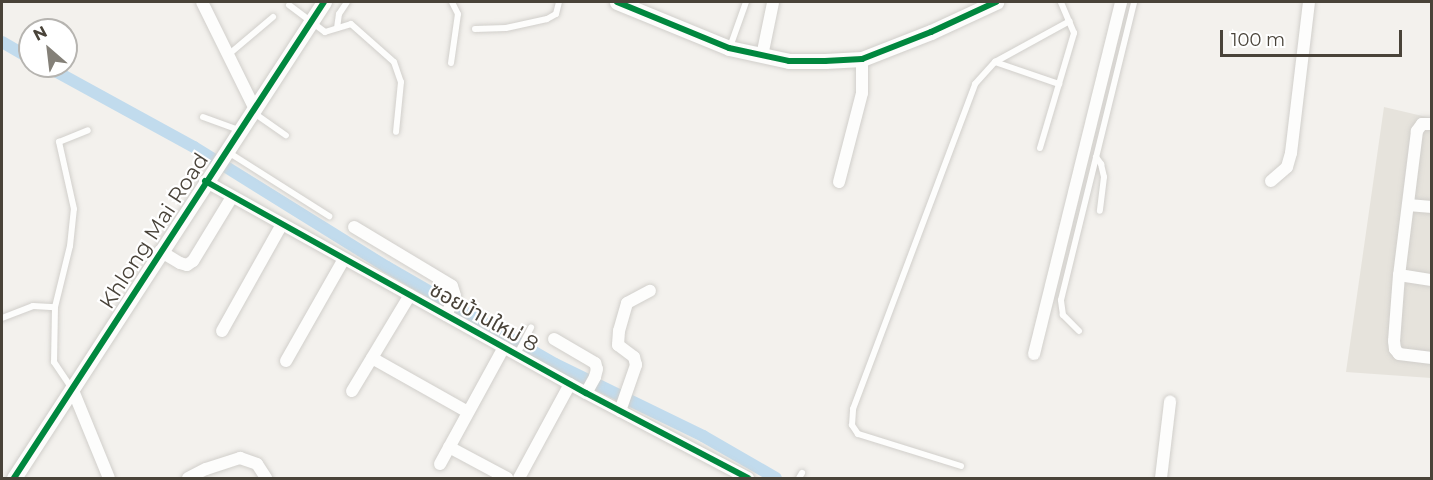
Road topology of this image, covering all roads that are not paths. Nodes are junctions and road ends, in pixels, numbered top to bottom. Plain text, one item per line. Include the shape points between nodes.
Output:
1 (202, 2) edge
2 (324, 2) edge
3 (347, 2) edge
4 (452, 2) edge
5 (559, 2) edge
6 (617, 2) edge
7 (746, 2) edge
8 (996, 2) edge
9 (1061, 2) edge
10 (1120, 2) edge
11 (1134, 2) edge
12 (1309, 2) edge
13 (772, 3) dead end
14 (289, 5) dead end
15 (273, 17) dead end
16 (310, 20) junction
17 (1070, 21) junction
18 (337, 28) junction
19 (475, 29) dead end
20 (729, 48) junction
21 (228, 55) junction
22 (762, 56) junction
23 (862, 59) junction
24 (996, 62) junction
25 (451, 63) dead end
26 (1059, 84) junction
27 (252, 109) junction
28 (203, 117) dead end
29 (1431, 124) edge
30 (88, 130) dead end
31 (239, 130) junction
32 (396, 132) dead end
33 (286, 135) dead end
34 (1040, 148) dead end
35 (224, 153) junction
36 (1096, 157) junction
37 (208, 177) junction
38 (1270, 181) dead end
39 (839, 182) dead end
40 (232, 197) junction
41 (1408, 205) junction
42 (1431, 207) edge
43 (1100, 211) dead end
44 (329, 216) dead end
45 (281, 226) junction
46 (354, 227) dead end
47 (160, 251) junction
48 (344, 259) junction
49 (1399, 275) junction
50 (1431, 280) edge
51 (650, 291) dead end
52 (410, 295) junction
53 (450, 306) junction
54 (55, 307) junction
55 (2, 318) edge
56 (531, 328) dead end
57 (222, 331) dead end
58 (1079, 331) dead end
59 (554, 339) dead end
60 (504, 347) junction
61 (519, 351) junction
62 (1034, 354) dead end
63 (372, 358) junction
64 (1431, 358) edge
65 (286, 361) dead end
66 (570, 384) junction
67 (590, 385) junction
68 (72, 388) junction
69 (352, 391) dead end
70 (624, 402) junction
71 (1170, 402) dead end
72 (468, 412) junction
73 (449, 447) junction
74 (440, 464) dead end
75 (961, 466) dead end
76 (740, 477) edge
77 (14, 478) edge
78 (109, 478) edge
79 (188, 478) edge
80 (266, 478) edge
81 (507, 478) edge
82 (519, 478) edge
83 (1161, 478) edge

1 - 21 street
2 - 16 street, Khlong Mai Road
3 - 18 lane via 339,14
4 - 25 lane via 458,14
5 - 19 lane via 556,14 547,19 506,28
6 - 20 street
7 - 20 lane
8 - 23 street
9 - 17 lane
10 - 62 street
11 - 36 lane
12 - 38 street via 1291,153 1287,167
13 - 22 street
14 - 16 lane
15 - 21 lane
16 - 18 lane via 325,32
16 - 27 street, Khlong Mai Road
17 - 24 lane
17 - 26 lane via 1074,33
18 - 32 lane via 351,24 394,62 401,82
20 - 22 street
21 - 27 street
22 - 23 street via 789,61
23 - 39 street via 862,93
24 - 26 lane
24 - 75 lane via 975,84 853,409 852,425 858,434
26 - 34 lane
27 - 31 street, Khlong Mai Road
27 - 33 lane
28 - 31 lane
29 - 41 street via 1422,124 1417,131
30 - 54 lane via 59,142 75,209
31 - 35 street, Khlong Mai Road
35 - 37 street, Khlong Mai Road
35 - 44 lane
36 - 43 lane via 1104,177
36 - 58 lane via 1061,300 1064,315
37 - 40 street, ซอยบ้านใหม่ 8
37 - 47 street, Khlong Mai Road
40 - 45 street, ซอยบ้านใหม่ 8
40 - 47 street via 193,261 180,264
41 - 42 street
41 - 49 street
45 - 48 street, ซอยบ้านใหม่ 8
45 - 57 street
46 - 53 street via 452,286
47 - 68 street, Khlong Mai Road
48 - 52 street, ซอยบ้านใหม่ 8
48 - 65 street
49 - 50 street
49 - 64 street via 1395,349 1400,354
51 - 70 street via 627,303 619,331 618,345 634,357 636,365
52 - 53 street, ซอยบ้านใหม่ 8
52 - 63 street
53 - 60 street, ซอยบ้านใหม่ 8
54 - 55 lane via 33,306
54 - 68 lane via 54,362
56 - 61 lane
59 - 67 street via 595,363 597,369
60 - 61 street, ซอยบ้านใหม่ 8
60 - 72 street
61 - 66 street, ซอยบ้านใหม่ 8
63 - 69 street
63 - 72 street
66 - 67 street, ซอยบ้านใหม่ 8
66 - 82 street
67 - 70 street, ซอยบ้านใหม่ 8
68 - 77 street, Khlong Mai Road
68 - 78 street
70 - 76 street, ซอยบ้านใหม่ 8
71 - 83 street
72 - 73 street
73 - 74 street
73 - 81 street
79 - 80 street via 240,458 257,464

